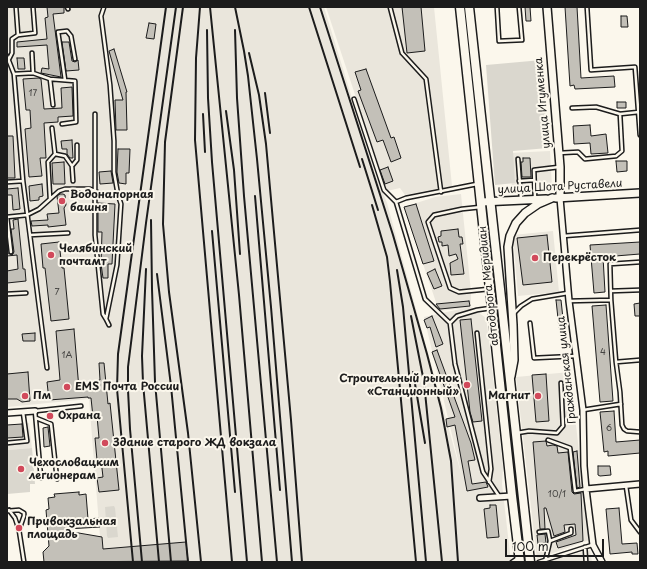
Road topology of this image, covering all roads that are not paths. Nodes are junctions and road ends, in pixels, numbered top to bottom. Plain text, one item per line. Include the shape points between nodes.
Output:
1 (16, 7) edge
2 (33, 7) edge
3 (104, 7) edge
4 (390, 7) edge
5 (460, 7) edge
6 (469, 7) edge
7 (497, 7) edge
8 (518, 7) edge
9 (547, 7) edge
10 (587, 7) edge
11 (18, 35) junction
12 (32, 53) dead end
13 (8, 57) edge
14 (75, 59) dead end
15 (33, 73) junction
16 (14, 74) junction
17 (50, 79) junction
18 (65, 80) junction
19 (354, 99) dead end
20 (52, 105) dead end
21 (572, 108) dead end
22 (638, 112) junction
23 (95, 114) dead end
24 (620, 114) junction
25 (62, 124) dead end
26 (52, 128) dead end
27 (640, 135) edge
28 (77, 145) dead end
29 (559, 153) junction
30 (55, 154) junction
31 (518, 159) dead end
32 (72, 166) junction
33 (560, 167) junction
34 (534, 180) junction
35 (23, 181) junction
36 (73, 181) dead end
37 (519, 181) junction
38 (7, 182) edge
39 (479, 184) junction
40 (96, 192) junction
41 (441, 192) junction
42 (640, 193) edge
43 (118, 195) junction
44 (50, 198) junction
45 (552, 198) junction
46 (560, 198) junction
47 (535, 199) junction
48 (521, 200) junction
49 (396, 202) junction
50 (491, 202) junction
51 (481, 204) junction
52 (27, 215) junction
53 (7, 216) edge
54 (640, 230) edge
55 (68, 233) dead end
56 (30, 235) junction
57 (563, 236) junction
58 (11, 252) dead end
59 (640, 262) edge
60 (490, 289) junction
61 (640, 290) edge
62 (610, 291) junction
63 (26, 293) dead end
64 (568, 293) junction
65 (7, 294) edge
66 (610, 300) junction
67 (569, 301) junction
68 (492, 308) junction
69 (512, 315) junction
70 (106, 319) junction
71 (450, 323) junction
72 (530, 323) dead end
73 (108, 325) dead end
74 (477, 333) dead end
75 (576, 356) junction
76 (640, 360) edge
77 (616, 362) junction
78 (47, 368) dead end
79 (511, 380) junction
80 (561, 384) dead end
81 (621, 404) junction
82 (81, 406) dead end
83 (583, 410) junction
84 (35, 411) junction
85 (23, 412) junction
86 (7, 413) edge
87 (36, 418) junction
88 (640, 432) edge
89 (516, 433) junction
90 (548, 440) dead end
91 (7, 443) edge
92 (41, 478) dead end
93 (57, 479) dead end
94 (489, 482) junction
95 (640, 484) edge
96 (626, 485) junction
97 (586, 489) junction
98 (512, 496) junction
99 (499, 497) junction
100 (480, 498) dead end
101 (8, 511) edge
102 (571, 528) dead end
103 (19, 530) junction
104 (539, 532) dead end
105 (640, 532) edge
106 (550, 541) junction
107 (593, 545) junction
108 (585, 547) junction
109 (520, 559) edge
110 (545, 561) edge
111 (24, 562) edge
112 (512, 562) edge
113 (530, 562) edge
114 (540, 562) edge
115 (586, 562) edge
116 (602, 562) edge

1 - 11 lane
2 - 11 lane via 35,33
3 - 43 lane via 101,16 110,85 114,172
4 - 41 lane via 402,54 426,79
5 - 39 main road, автодорога Меридиан
6 - 50 main road, автодорога Меридиан
7 - 8 lane via 499,41 522,40
9 - 29 street, улица Игуменка
10 - 22 lane via 591,70 635,67
11 - 13 lane via 12,39 12,53
12 - 15 lane
13 - 16 lane
14 - 18 lane via 71,36 67,31 58,32
15 - 16 lane
15 - 17 lane
16 - 35 lane
17 - 18 lane
17 - 20 lane
18 - 25 lane via 75,81 76,122
19 - 49 lane via 384,190
21 - 24 lane via 596,107
22 - 24 lane
22 - 27 lane
23 - 40 lane
24 - 29 lane via 622,151 616,156 585,159 578,152
26 - 30 lane
28 - 32 lane via 77,160
29 - 33 street, улица Игуменка
30 - 32 lane via 65,156
30 - 44 lane via 48,162
31 - 37 lane
32 - 36 lane
33 - 34 lane via 534,170
33 - 46 street, улица Игуменка
34 - 37 lane
34 - 47 lane
35 - 38 lane
35 - 52 lane
37 - 48 lane
39 - 41 lane
39 - 51 main road, автодорога Меридиан
40 - 43 lane
40 - 44 lane via 90,189 65,189
40 - 70 lane via 95,235 103,314
41 - 49 lane
42 - 46 street, улица Шота Руставели
43 - 70 lane via 121,204 117,265
44 - 52 lane via 39,209
45 - 46 street, улица Шота Руставели
45 - 47 street, улица Шота Руставели
45 - 69 street via 525,213 510,236 508,247
46 - 57 street, Гражданская улица
47 - 48 street, улица Шота Руставели
48 - 50 street, улица Шота Руставели
49 - 71 lane via 425,299
50 - 51 street, улица Шота Руставели
50 - 79 main road, автодорога Меридиан
51 - 60 main road, автодорога Меридиан
51 - 60 lane via 434,215 428,222 450,288 459,292
52 - 53 lane
52 - 56 lane
53 - 58 lane
54 - 57 lane
55 - 56 lane
56 - 78 lane
57 - 64 street, Гражданская улица
59 - 62 lane via 610,264
60 - 68 main road, автодорога Меридиан
61 - 62 lane
62 - 66 lane
63 - 65 lane
64 - 67 street, Гражданская улица
64 - 69 lane via 532,300
66 - 67 lane
66 - 77 lane
67 - 75 street, Гражданская улица
68 - 71 lane via 457,316
68 - 98 main road, автодорога Меридиан
69 - 79 street via 514,360
70 - 73 lane
71 - 94 lane via 455,364 483,472
72 - 75 lane via 534,358
74 - 94 lane via 491,469
75 - 83 street, Гражданская улица
76 - 77 lane
77 - 81 lane
79 - 89 main road, автодорога Меридиан
80 - 89 lane via 563,426 557,433
81 - 83 lane
81 - 88 lane via 624,429
82 - 84 lane
83 - 97 street, Гражданская улица
84 - 85 street
84 - 87 lane
85 - 86 street
85 - 91 lane via 26,441
87 - 92 lane
87 - 93 lane via 51,424
89 - 113 main road, автодорога Меридиан
90 - 97 lane via 570,448 575,491
94 - 99 lane
95 - 96 street
96 - 97 street
96 - 105 lane via 631,520
97 - 107 street, Гражданская улица
98 - 99 street
98 - 109 main road, автодорога Меридиан
99 - 100 street
101 - 103 lane via 15,518
101 - 103 lane via 19,510 24,513
102 - 106 lane via 571,533
103 - 111 lane
104 - 106 lane via 548,531
106 - 110 lane
107 - 108 lane
107 - 116 street, Гражданская улица
108 - 110 lane
108 - 115 lane
109 - 112 lane
110 - 114 lane

